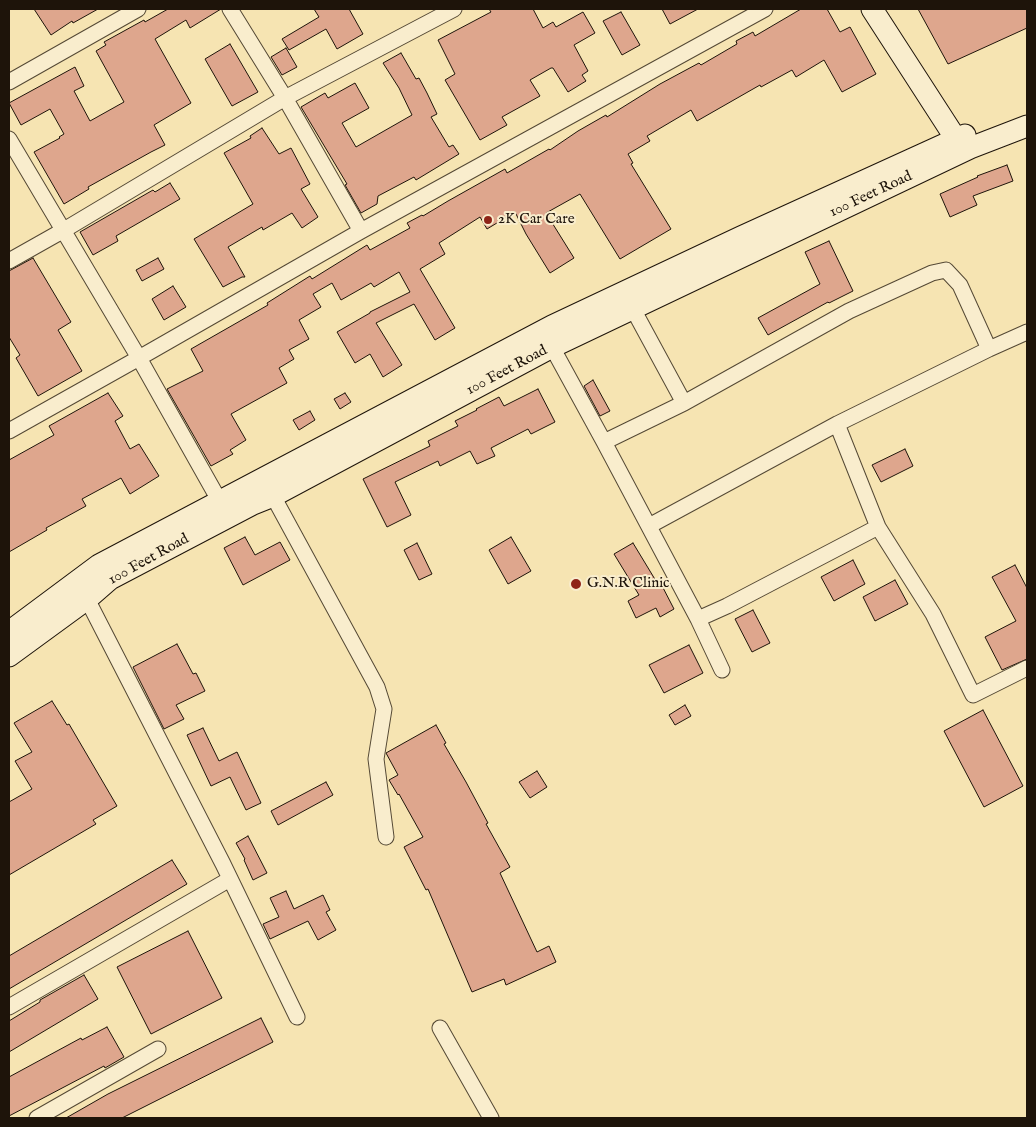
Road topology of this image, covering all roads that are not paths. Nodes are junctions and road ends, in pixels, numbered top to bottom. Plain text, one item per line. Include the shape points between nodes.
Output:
1 (138, 9) edge
2 (230, 9) edge
3 (454, 9) edge
4 (765, 9) edge
5 (872, 9) edge
6 (9, 82) edge
7 (285, 98) junction
8 (1027, 111) edge
9 (1027, 126) edge
10 (956, 138) junction
11 (9, 139) edge
12 (64, 230) junction
13 (361, 231) junction
14 (9, 261) edge
15 (633, 309) junction
16 (1027, 332) edge
17 (552, 347) junction
18 (989, 349) junction
19 (139, 358) junction
20 (684, 403) junction
21 (837, 424) junction
22 (9, 431) edge
23 (604, 442) junction
24 (273, 496) junction
25 (225, 509) junction
26 (649, 526) junction
27 (878, 527) junction
28 (87, 598) junction
29 (698, 618) junction
30 (9, 632) edge
31 (9, 656) edge
32 (1027, 668) edge
33 (722, 670) dead end
34 (386, 837) dead end
35 (230, 879) junction
36 (9, 1007) edge
37 (297, 1017) dead end
38 (440, 1028) dead end
39 (158, 1049) dead end
40 (37, 1118) edge
41 (490, 1118) edge

1 - 6 street
2 - 7 street
3 - 7 street
4 - 13 street
5 - 10 street
7 - 12 street
7 - 13 street
8 - 10 street, 100 Feet Road
9 - 15 street, 100 Feet Road via 970,148
10 - 25 street, 100 Feet Road via 552,326
11 - 12 street
12 - 14 street
12 - 19 street
13 - 19 street
15 - 17 street, 100 Feet Road
15 - 20 street
16 - 18 street
17 - 23 street
17 - 24 street, 100 Feet Road
18 - 20 street via 960,285 946,270 932,273 849,311
18 - 21 street
19 - 22 street
19 - 25 street
20 - 23 street
21 - 26 street
21 - 27 street
23 - 26 street
24 - 25 street, 100 Feet Road
24 - 34 street via 377,686 384,709 376,759
25 - 28 street, 100 Feet Road via 110,579
25 - 30 street, 100 Feet Road via 99,565
26 - 29 street
27 - 29 street
27 - 32 street via 933,614 974,694
28 - 31 street, 100 Feet Road
28 - 35 street
29 - 33 street
35 - 36 street
35 - 37 street
38 - 41 street
39 - 40 street

